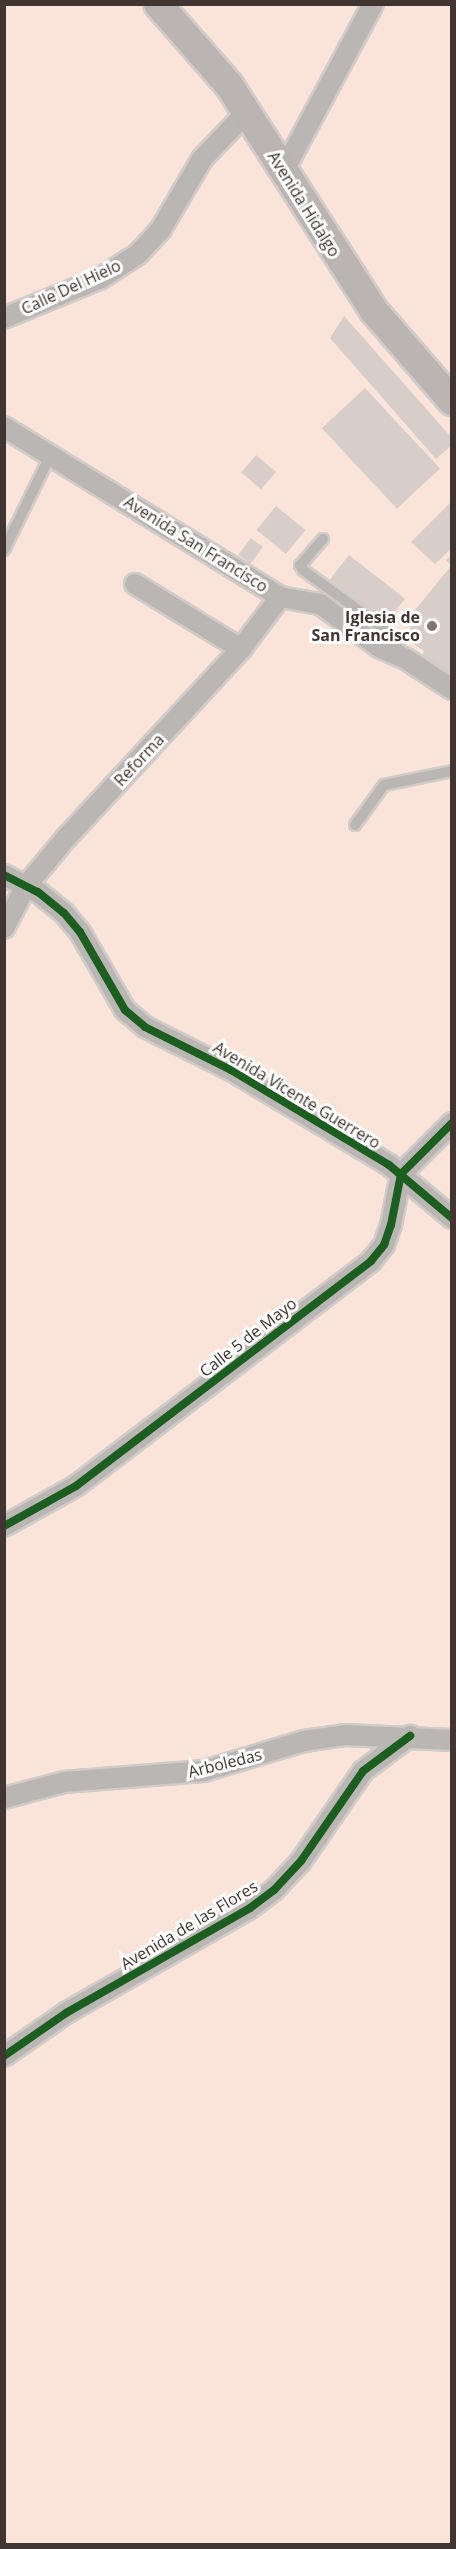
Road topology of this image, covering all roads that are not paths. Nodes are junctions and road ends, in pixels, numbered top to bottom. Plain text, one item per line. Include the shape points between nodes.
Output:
1 (158, 4) edge
2 (373, 4) edge
3 (246, 113) junction
4 (284, 170) junction
5 (4, 318) edge
6 (452, 401) edge
7 (4, 426) edge
8 (51, 454) junction
9 (323, 538) dead end
10 (4, 550) edge
11 (135, 584) dead end
12 (280, 597) junction
13 (241, 649) junction
14 (406, 659) junction
15 (452, 689) edge
16 (452, 771) edge
17 (355, 825) dead end
18 (4, 875) edge
19 (26, 886) junction
20 (4, 928) edge
21 (452, 1123) edge
22 (401, 1174) junction
23 (452, 1218) edge
24 (4, 1526) edge
25 (410, 1736) junction
26 (452, 1740) edge
27 (4, 1798) edge
28 (4, 2056) edge

1 - 3 main road, Avenida Hidalgo via 229,85
2 - 4 street
3 - 4 main road, Avenida Hidalgo
3 - 5 street, Calle Del Hielo via 202,159 161,229 138,254 101,278
4 - 6 main road, Avenida Hidalgo via 317,228 374,311
7 - 8 street, Avenida San Francisco
8 - 10 lane
8 - 12 street, Avenida San Francisco
9 - 14 lane via 300,565 303,570 383,628
11 - 13 street
12 - 13 street, Reforma
12 - 14 street, Avenida San Francisco via 320,604 379,647
13 - 19 street, Reforma
14 - 15 street, Avenida San Francisco
16 - 17 lane via 384,785
18 - 19 street, Avenida Vicente Guerrero
19 - 20 street, Reforma
19 - 22 street, Avenida Vicente Guerrero via 64,913 80,932 125,1010 145,1027 231,1070
21 - 22 street
22 - 23 street, Avenida Vicente Guerrero
22 - 24 street, Calle 5 de Mayo via 391,1225 384,1245 371,1261 76,1486
25 - 26 street
25 - 27 street, Arboledas via 345,1735 304,1741 204,1772 64,1782
25 - 28 street, Avenida de las Flores via 363,1771 301,1861 274,1890 250,1908 66,2013

